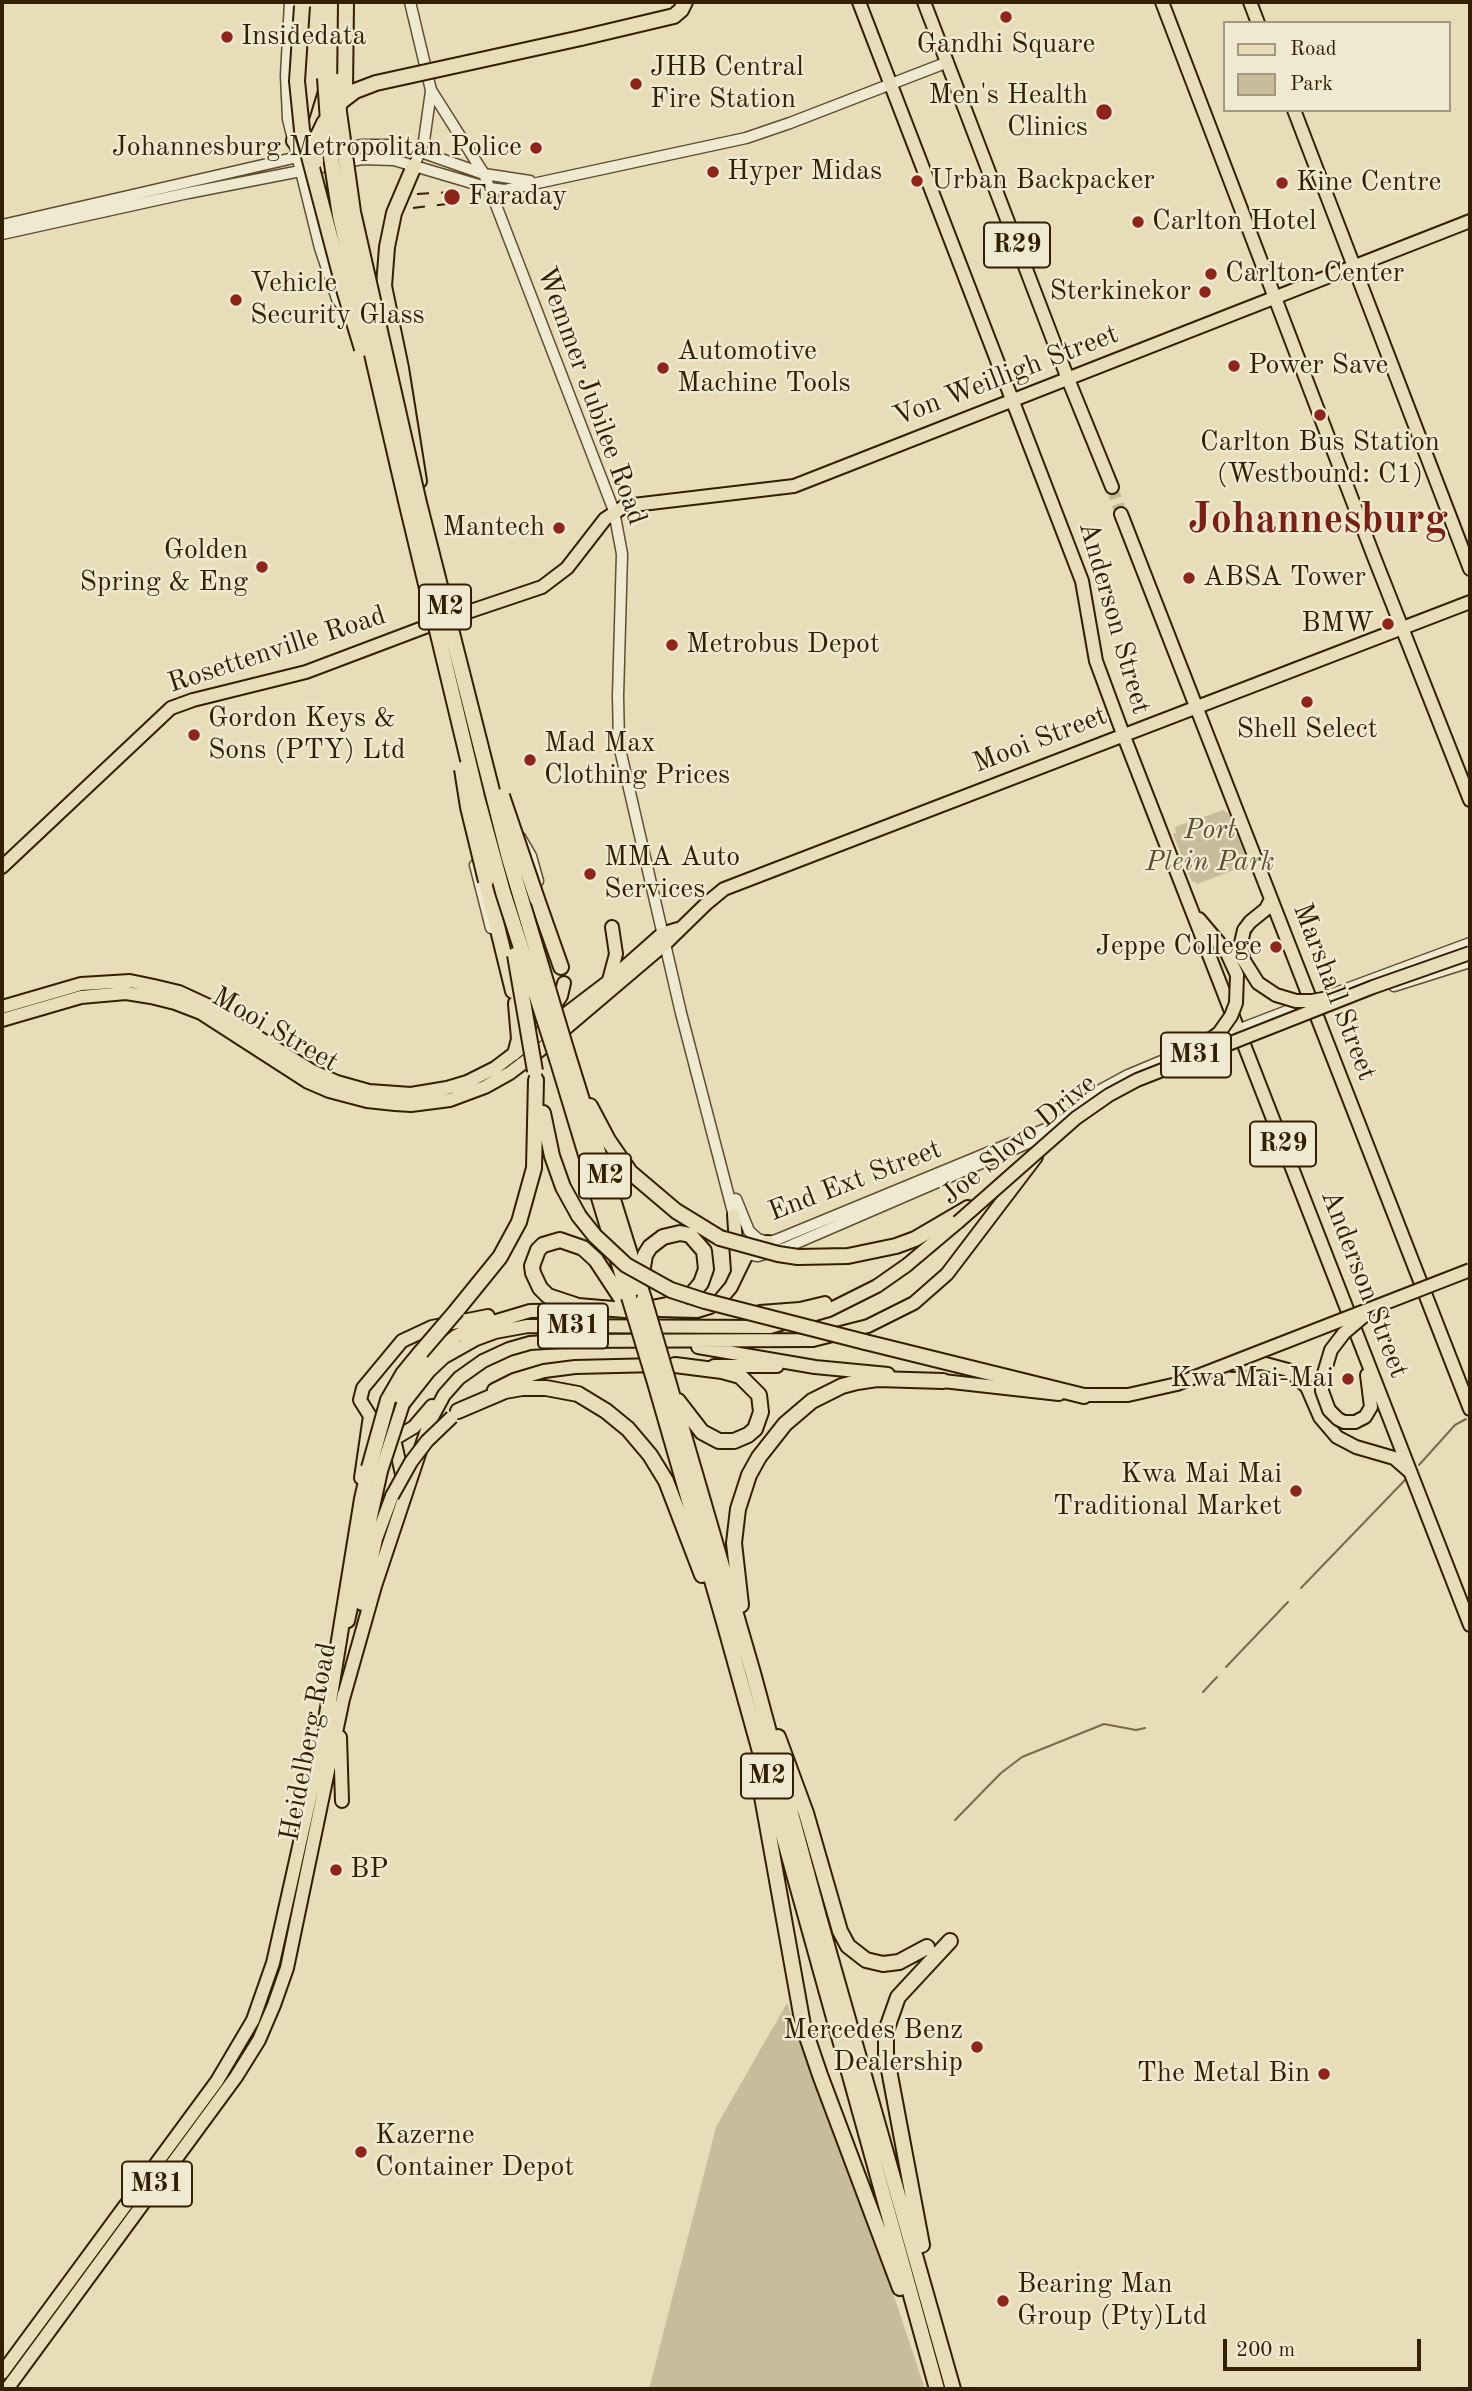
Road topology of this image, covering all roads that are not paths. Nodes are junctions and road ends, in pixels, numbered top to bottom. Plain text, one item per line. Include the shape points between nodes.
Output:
1 (323, 2) edge
2 (337, 2) edge
3 (346, 2) edge
4 (410, 2) edge
5 (684, 2) edge
6 (859, 2) edge
7 (924, 2) edge
8 (1162, 2) edge
9 (1250, 2) edge
10 (301, 3) edge
11 (1257, 21) edge
12 (947, 62) junction
13 (890, 83) junction
14 (431, 90) junction
15 (1295, 112) edge
16 (294, 141) junction
17 (298, 157) junction
18 (344, 157) junction
19 (417, 159) junction
20 (302, 173) junction
21 (484, 174) junction
22 (538, 181) junction
23 (489, 188) junction
24 (321, 200) junction
25 (1470, 221) edge
26 (2, 225) edge
27 (2, 234) edge
28 (1354, 267) junction
29 (1275, 298) junction
30 (1068, 379) junction
31 (1014, 400) junction
32 (1112, 487) tunnel mouth
33 (413, 502) junction
34 (614, 511) junction
35 (1121, 514) tunnel mouth
36 (1470, 569) edge
37 (1470, 602) edge
38 (441, 621) junction
39 (1403, 627) junction
40 (1195, 707) junction
41 (465, 713) junction
42 (1123, 734) junction
43 (1470, 800) edge
44 (485, 803) junction
45 (2, 867) edge
46 (503, 892) junction
47 (1271, 899) junction
48 (1195, 915) junction
49 (612, 927) dead end
50 (664, 939) junction
51 (1470, 943) edge
52 (1470, 953) edge
53 (1470, 962) edge
54 (563, 977) junction
55 (609, 981) junction
56 (1373, 987) junction
57 (593, 992) junction
58 (514, 1000) junction
59 (1311, 1002) junction
60 (2, 1007) edge
61 (571, 1010) junction
62 (1316, 1015) junction
63 (2, 1020) edge
64 (568, 1026) junction
65 (1239, 1030) junction
66 (1244, 1043) junction
67 (535, 1046) junction
68 (513, 1054) junction
69 (564, 1057) junction
70 (1169, 1066) junction
71 (535, 1075) junction
72 (1052, 1133) junction
73 (716, 1142) junction
74 (998, 1187) junction
75 (734, 1214) junction
76 (768, 1242) junction
77 (747, 1254) junction
78 (1470, 1270) edge
79 (738, 1272) junction
80 (865, 1293) junction
81 (634, 1301) junction
82 (1375, 1307) junction
83 (530, 1311) junction
84 (697, 1311) junction
85 (651, 1340) junction
86 (1364, 1352) junction
87 (675, 1365) junction
88 (1228, 1366) junction
89 (816, 1367) junction
90 (459, 1378) junction
91 (943, 1381) junction
92 (661, 1387) junction
93 (1084, 1396) junction
94 (396, 1402) junction
95 (1470, 1409) edge
96 (455, 1414) junction
97 (370, 1416) junction
98 (394, 1439) junction
99 (1413, 1477) junction
100 (405, 1492) junction
101 (690, 1506) junction
102 (1470, 1625) edge
103 (746, 1676) junction
104 (753, 1698) junction
105 (343, 1699) junction
106 (331, 1719) junction
107 (342, 1801) dead end
108 (950, 1941) dead end
109 (927, 1947) dead end
110 (848, 2042) junction
111 (934, 2323) junction
112 (930, 2364) junction
113 (2, 2373) edge
114 (7, 2389) edge
115 (937, 2389) edge
116 (953, 2389) edge

1 - 33 highway, M2, bridge via 327,113 340,216
2 - 18 highway, M2, bridge via 337,81
3 - 18 highway, bridge
4 - 14 street
5 - 24 highway, bridge via 674,16 376,83 351,93 331,113 315,142
6 - 13 main road, Anderson Street / R29
7 - 12 main road, R29
8 - 29 main road
9 - 11 main road
10 - 16 street via 285,98
10 - 16 highway via 311,27 310,86
10 - 24 highway, bridge via 298,103
12 - 13 street
12 - 30 main road, R29
13 - 22 street via 746,138
13 - 31 main road, Anderson Street / R29
14 - 19 street via 428,123
14 - 21 street, Wemmer Jubilee Road
15 - 28 main road
16 - 17 street
17 - 19 street via 379,144
17 - 20 street
17 - 26 street
18 - 33 highway, M2, bridge
19 - 20 street via 362,159
19 - 21 street
19 - 23 street
19 - 33 highway, bridge via 396,209 384,286 414,441
20 - 27 street
20 - 38 street via 337,299 359,330 379,372
21 - 22 street
21 - 23 street, Wemmer Jubilee Road
22 - 23 street via 505,190
23 - 34 street, Wemmer Jubilee Road
24 - 33 highway, bridge via 345,293
25 - 28 main road, Von Weilligh Street
28 - 29 main road, Von Weilligh Street
28 - 36 main road
29 - 30 main road, Von Weilligh Street
29 - 39 main road
30 - 31 main road, Von Weilligh Street
30 - 32 main road, R29
31 - 34 main road, Von Weilligh Street via 794,486 637,503
31 - 42 main road, Anderson Street / R29 via 1082,581 1096,661
33 - 41 highway, M2, bridge
34 - 38 main road, Rosettenville Road via 550,584
34 - 50 street, Wemmer Jubilee Road via 622,554 618,735
35 - 40 main road, Marshall Street / R29
37 - 39 main road, Mooi Street
38 - 44 street
38 - 45 main road, Rosettenville Road via 306,672 171,708
39 - 40 main road, Mooi Street
39 - 43 main road
40 - 42 main road, Mooi Street
40 - 47 main road, Marshall Street / R29
41 - 46 highway, M2, bridge via 477,797
41 - 54 highway, bridge
41 - 58 highway, bridge via 462,768 468,807
41 - 69 highway, M2, bridge
42 - 48 main road, Anderson Street / R29
42 - 50 main road, Mooi Street via 724,889
44 - 54 street via 526,845
44 - 58 street via 477,828 475,864 496,951
46 - 69 highway, M2, bridge
46 - 71 highway, bridge
47 - 56 main road, bridge via 1244,930 1241,951 1258,983 1276,995 1312,1002
47 - 59 main road, Marshall Street / R29
48 - 65 main road, Anderson Street / R29
48 - 70 main road, bridge via 1226,951 1237,975 1237,996 1219,1033
49 - 55 main road via 616,954
50 - 55 main road, Mooi Street
50 - 64 main road, Mooi Street
50 - 73 street
51 - 59 street, End Ext Street
52 - 56 main road, Joe Slovo Drive / M31, bridge
53 - 62 street, End Ext Street
54 - 57 main road via 577,991
54 - 58 main road via 561,996 552,1009 530,1015
54 - 61 main road
55 - 57 main road, Mooi Street
56 - 70 main road, Joe Slovo Drive / M31, bridge
57 - 61 main road, Mooi Street
58 - 67 main road
58 - 68 main road via 518,1040
59 - 62 main road, Marshall Street / R29
59 - 65 street, End Ext Street
60 - 68 main road, Mooi Street via 81,984 130,981 154,986 207,1005 324,1077 396,1094 467,1082
61 - 64 main road
61 - 67 main road, Mooi Street
62 - 66 street, End Ext Street
62 - 95 main road, Marshall Street / R29
63 - 67 main road, Mooi Street via 107,993 163,999 201,1013 318,1087 395,1104 430,1103 468,1094 510,1073
64 - 67 main road, Mooi Street
65 - 66 main road, Anderson Street / R29
65 - 76 street, End Ext Street via 1147,1066 1095,1093 1050,1127
66 - 72 street, End Ext Street via 1138,1085
66 - 86 main road, Anderson Street / R29
67 - 68 main road, Mooi Street
69 - 74 highway, bridge via 630,1172 676,1212 720,1238 750,1247 798,1257 876,1251 915,1239
69 - 81 highway, M2
70 - 74 main road, Joe Slovo Drive / M31, bridge via 1090,1107
71 - 93 highway, bridge via 563,1187 595,1236 626,1265 671,1290 705,1301
71 - 94 highway, bridge via 534,1168 519,1222 500,1257 403,1374
72 - 77 street, End Ext Street via 785,1248
72 - 85 main road via 947,1274 899,1312 868,1326 813,1340
73 - 75 street, End Ext Street
73 - 76 street, End Ext Street via 745,1227
74 - 80 main road, Joe Slovo Drive / M31, bridge via 907,1265
75 - 77 street, End Ext Street
75 - 79 main road
76 - 77 main road
77 - 79 main road
78 - 82 main road, M31, bridge
79 - 84 main road via 720,1300
80 - 84 main road via 800,1309
80 - 94 main road, Joe Slovo Drive / M31 via 829,1310 771,1327 528,1326 504,1330 444,1357
81 - 81 highway via 667,1306 691,1295 701,1283 706,1260 690,1235 670,1234 655,1242 645,1255
81 - 81 highway via 596,1260 570,1241 543,1245 533,1258 535,1281 548,1296 578,1306
81 - 83 main road
81 - 84 main road
81 - 92 highway, M2, bridge
82 - 86 main road, bridge via 1336,1342 1324,1369 1322,1391 1329,1410 1344,1422 1366,1417 1371,1407
82 - 88 main road, M31, bridge
83 - 94 main road via 456,1336 423,1363
83 - 97 main road via 432,1327 402,1341 362,1390 361,1404
85 - 89 main road
85 - 90 main road via 530,1343 483,1360
86 - 99 main road, Anderson Street / R29
87 - 89 main road, Heidelberg Road / M31
87 - 92 highway via 740,1376 759,1395 761,1412 755,1429 734,1441 719,1441 702,1432
87 - 96 main road, Heidelberg Road / M31 via 544,1371 504,1385
88 - 93 main road, M31, bridge via 1128,1395
88 - 99 main road via 1262,1363 1288,1370 1307,1387 1320,1417 1337,1437 1389,1456
89 - 91 main road, M31
90 - 98 main road via 414,1427
90 - 100 main road via 430,1421
91 - 93 main road, M31
91 - 103 highway via 877,1379 842,1387 812,1401 772,1439 749,1475 736,1518 734,1544
92 - 101 highway, M2
94 - 106 highway, bridge via 362,1499
96 - 101 highway via 522,1388 578,1394 628,1429
96 - 105 main road, Heidelberg Road / M31, bridge via 419,1452 392,1496 376,1539
97 - 98 main road
97 - 106 main road
98 - 100 main road
99 - 102 main road, Anderson Street / R29
100 - 105 main road
101 - 103 highway
101 - 103 highway, M2
103 - 104 highway, M2
104 - 109 highway via 793,1772 840,1931 853,1952 872,1962 895,1963
104 - 110 highway, M2
104 - 112 highway via 801,2014
105 - 106 main road, Heidelberg Road / M31
106 - 107 main road
106 - 113 main road, Heidelberg Road / M31 via 273,1963 257,2011 235,2053
106 - 114 main road, Heidelberg Road / M31 via 293,1940 267,2022 248,2059
108 - 111 highway via 898,1997 887,2024 886,2043
110 - 111 highway, M2
110 - 112 highway, M2
111 - 116 highway, M2
112 - 115 highway, M2

